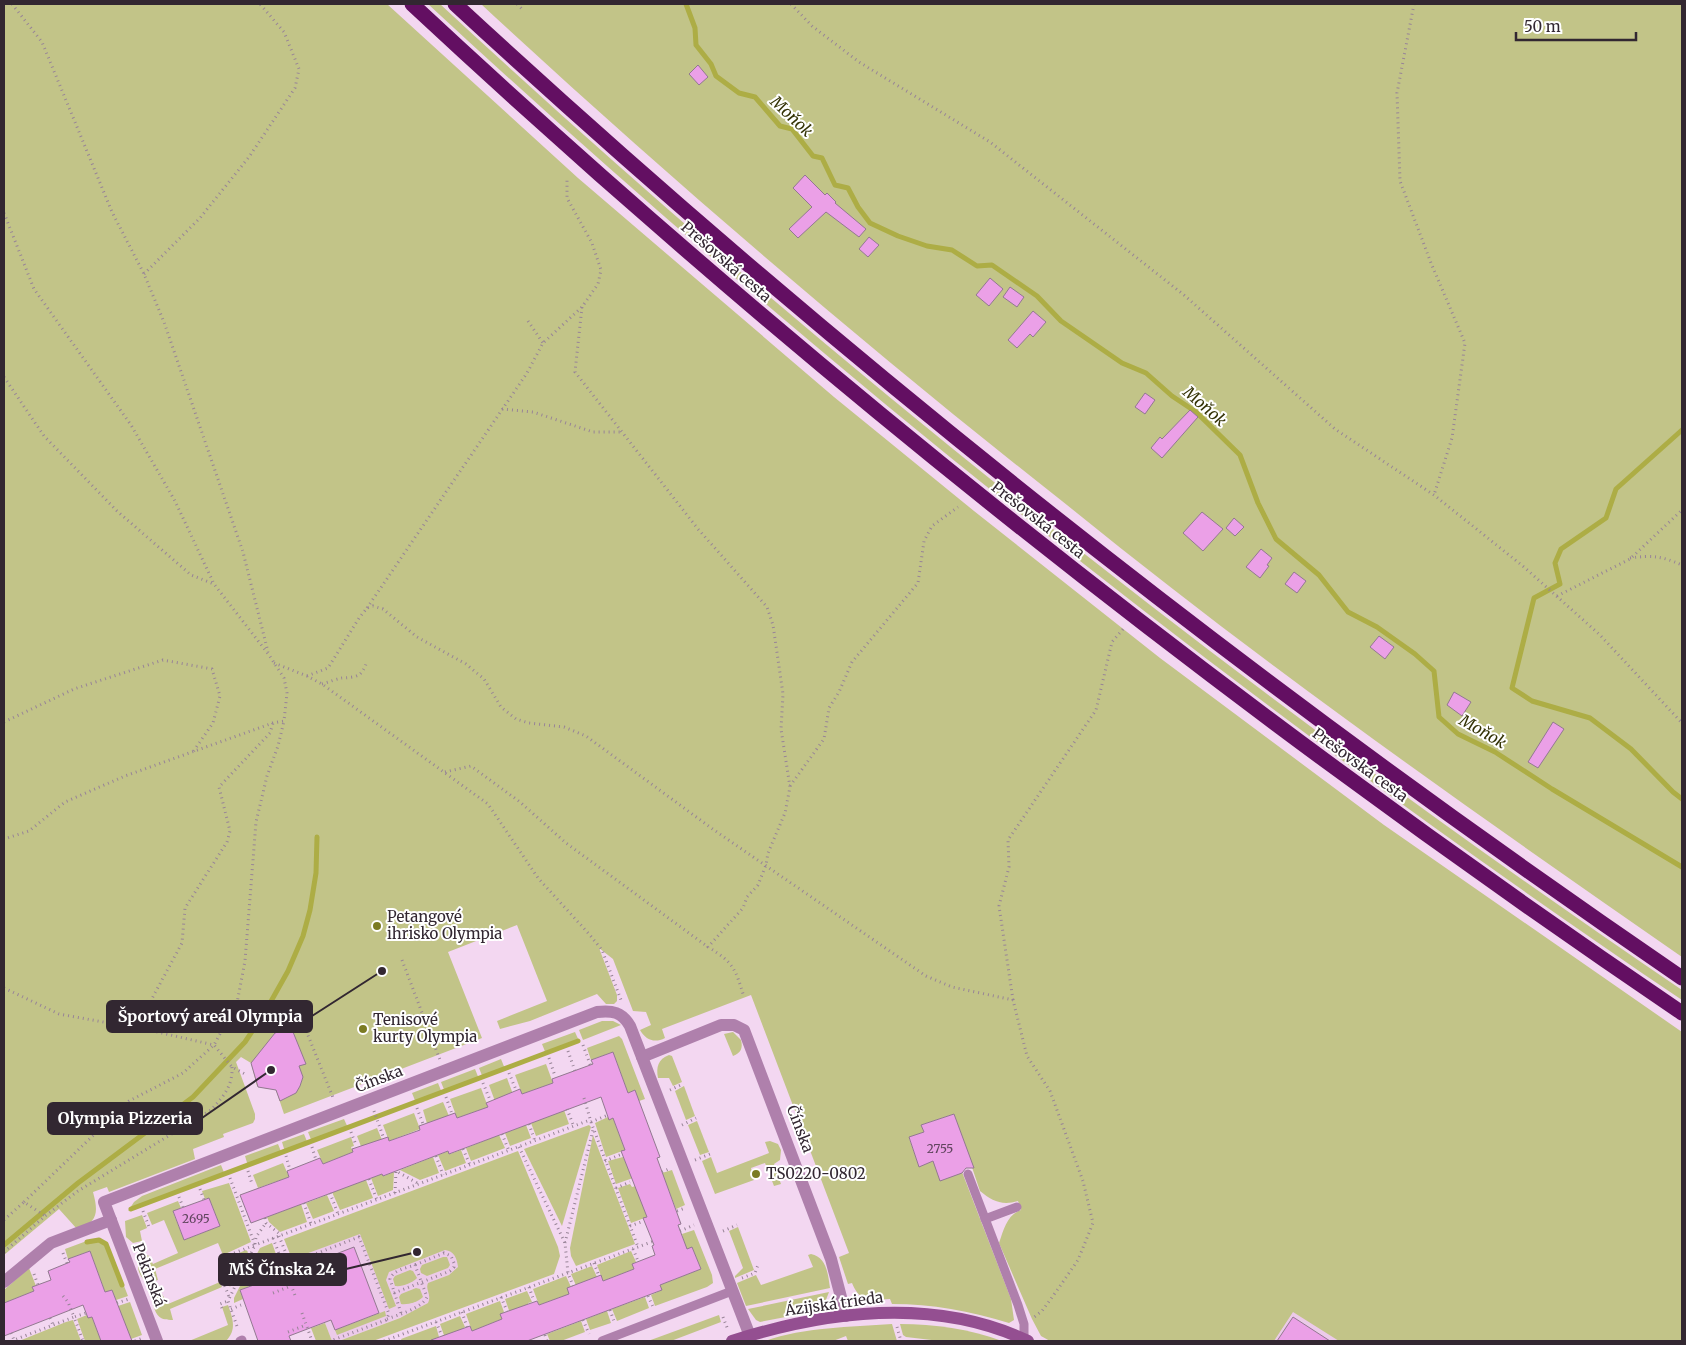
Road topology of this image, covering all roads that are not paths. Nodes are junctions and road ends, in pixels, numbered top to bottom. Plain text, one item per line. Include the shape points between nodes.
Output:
1 (412, 4) edge
2 (455, 4) edge
3 (1682, 978) edge
4 (1682, 1013) edge
5 (642, 1057) junction
6 (968, 1174) dead end
7 (104, 1202) joint
8 (1017, 1207) dead end
9 (111, 1220) junction
10 (985, 1220) junction
11 (4, 1282) edge
12 (732, 1291) junction
13 (846, 1316) junction
14 (750, 1336) junction
15 (1026, 1340) edge
16 (157, 1341) edge
17 (602, 1341) edge
18 (732, 1341) edge

1 - 4 highway, Prešovská cesta via 650,219 977,494 1330,765 1564,933
2 - 3 highway, Prešovská cesta via 862,362 992,468 1176,613 1327,726
5 - 7 street, Čínska via 623,1015 597,1012
5 - 12 street
5 - 13 street, Čínska via 721,1025 734,1025 744,1030 828,1250
6 - 10 lane
7 - 9 street, Pekinská
8 - 10 lane
9 - 11 street via 51,1244
9 - 16 street, Pekinská
10 - 15 lane via 1018,1305
12 - 14 street
12 - 17 lane
13 - 14 street, Ázijská trieda
13 - 15 street, Ázijská trieda via 891,1312 942,1316 988,1326
14 - 18 street, Ázijská trieda

